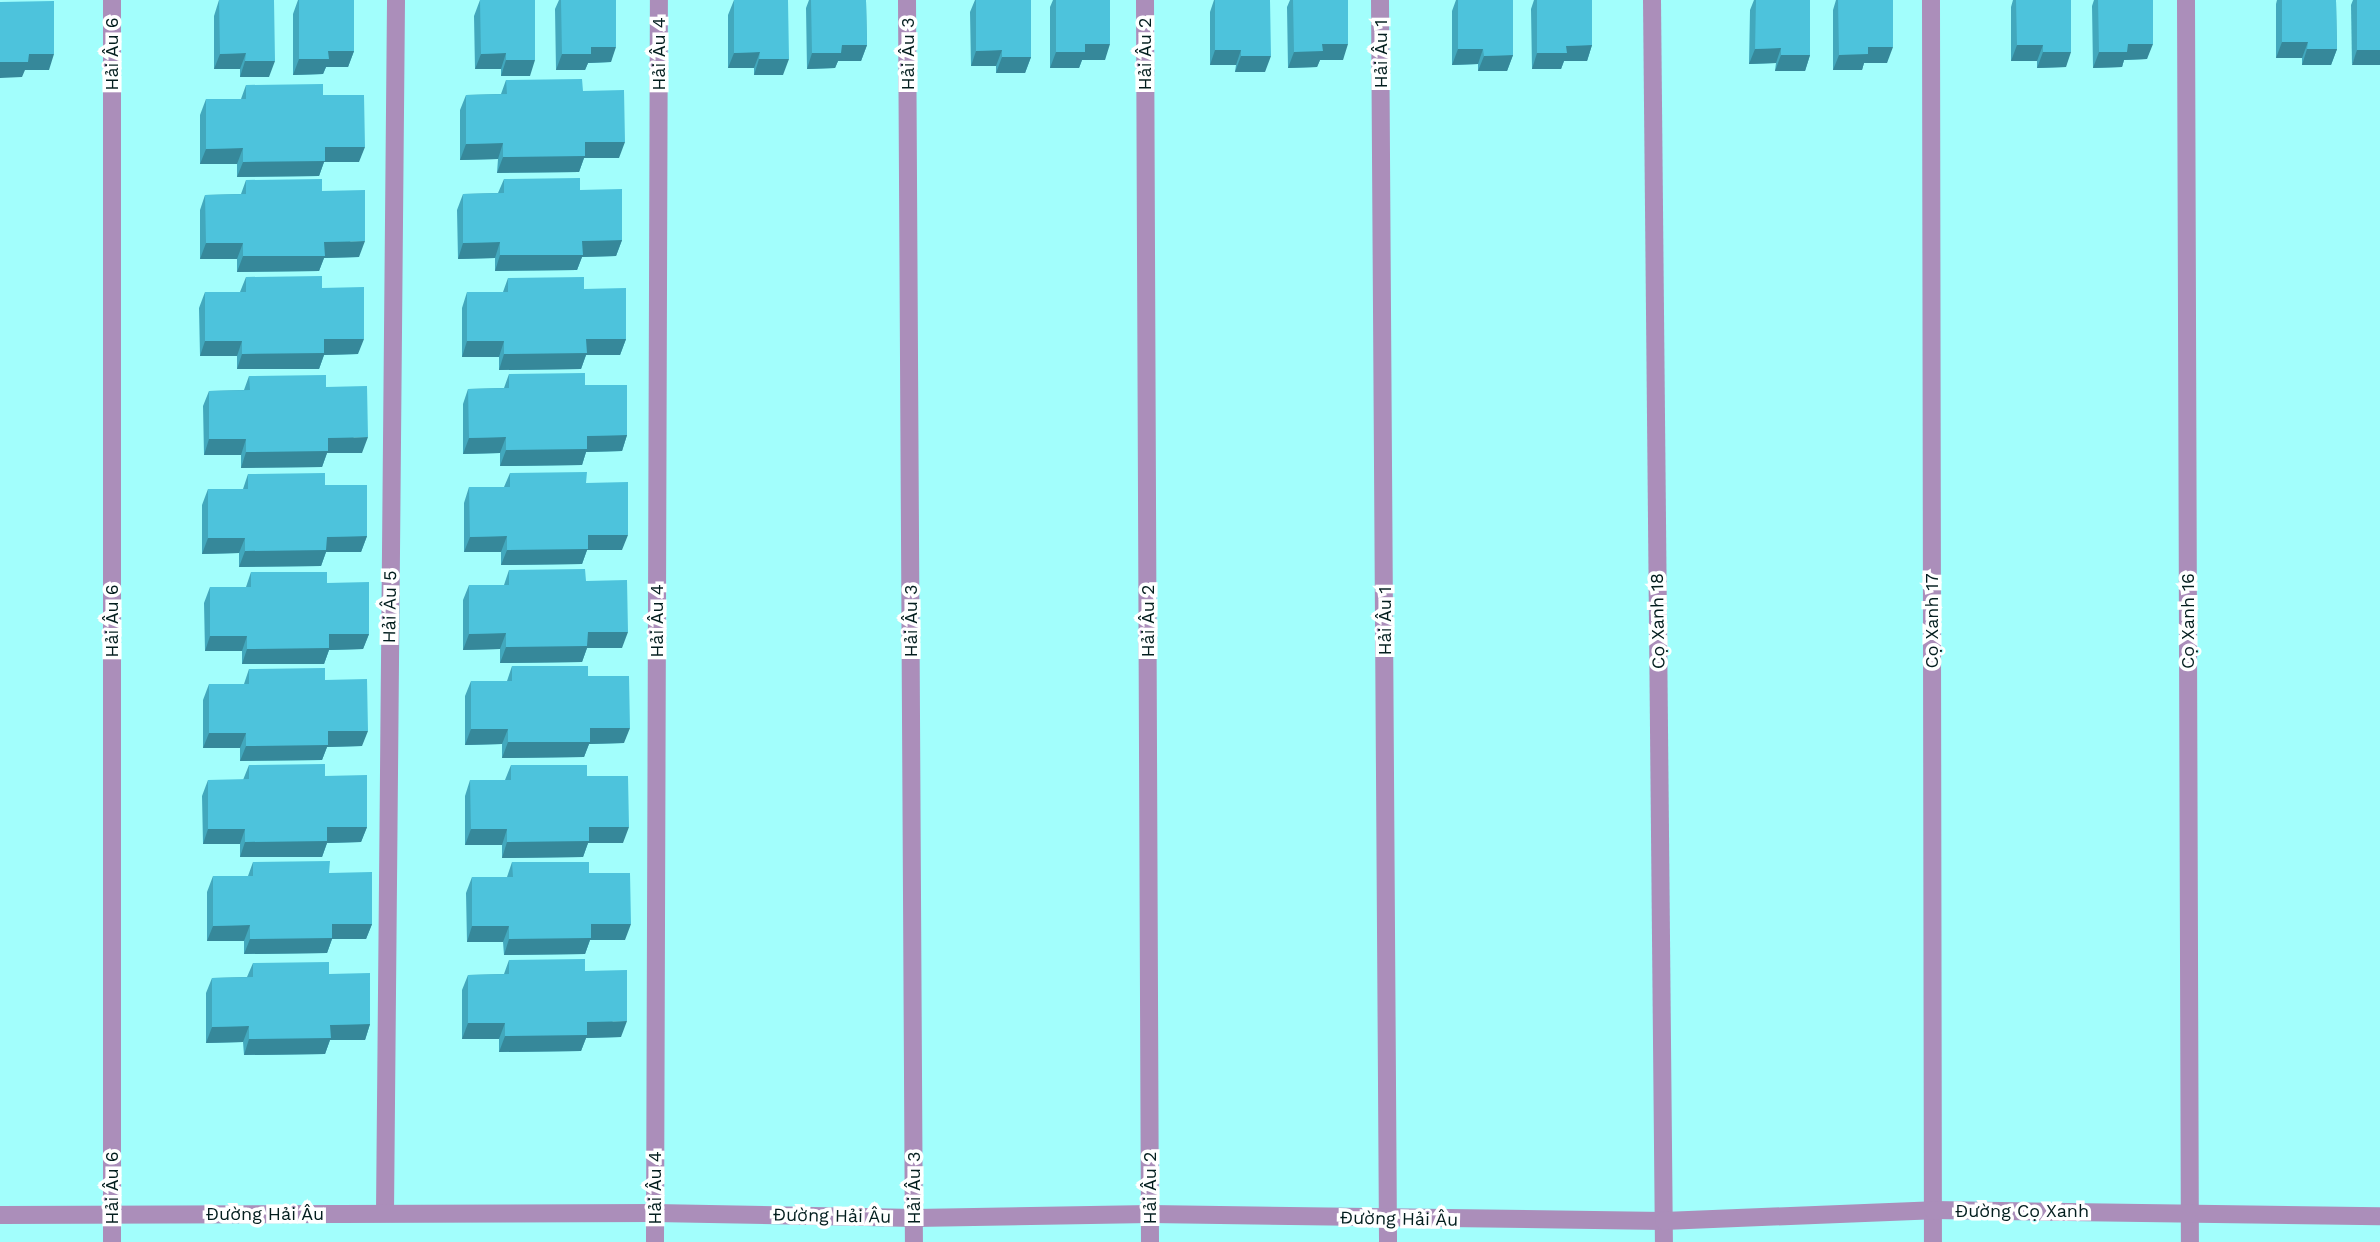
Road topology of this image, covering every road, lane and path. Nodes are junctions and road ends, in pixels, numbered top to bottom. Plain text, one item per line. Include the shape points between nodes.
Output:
1 (112, 0) edge
2 (396, 0) edge
3 (659, 0) edge
4 (907, 0) edge
5 (1145, 0) edge
6 (1380, 0) edge
7 (1652, 0) edge
8 (1931, 0) edge
9 (2186, 0) edge
10 (1933, 1210) junction
11 (2189, 1211) junction
12 (385, 1213) junction
13 (654, 1213) junction
14 (1150, 1214) junction
15 (0, 1215) edge
16 (112, 1216) junction
17 (2380, 1216) edge
18 (915, 1218) junction
19 (1389, 1219) junction
20 (1664, 1221) junction
21 (112, 1242) edge
22 (655, 1242) edge
23 (914, 1242) edge
24 (1150, 1242) edge
25 (1388, 1242) edge
26 (1664, 1242) edge
27 (1933, 1242) edge
28 (2190, 1242) edge

1 - 16 street, Hải Âu 6
2 - 12 street, Hải Âu 5
3 - 13 street, Hải Âu 4
4 - 18 street, Hải Âu 3
5 - 14 street, Hải Âu 2
6 - 19 street, Hải Âu 1
7 - 20 street, Cọ Xanh 18
8 - 10 street, Cọ Xanh 17
9 - 11 street, Cọ Xanh 16
10 - 11 street, Đường Cọ Xanh
10 - 20 street, Đường Cọ Xanh
10 - 27 street, Cọ Xanh 17
11 - 17 street, Đường Cọ Xanh
11 - 28 street, Cọ Xanh 16
12 - 13 street, Đường Hải Âu
12 - 16 street, Đường Hải Âu
13 - 18 street, Đường Hải Âu
13 - 22 street, Hải Âu 4
14 - 18 street, Đường Hải Âu
14 - 19 street, Đường Hải Âu
14 - 24 street, Hải Âu 2
15 - 16 street, Đường Hải Âu
16 - 21 street, Hải Âu 6
18 - 23 street, Hải Âu 3
19 - 20 street, Đường Hải Âu
19 - 25 street, Hải Âu 1
20 - 26 street, Cọ Xanh 18

